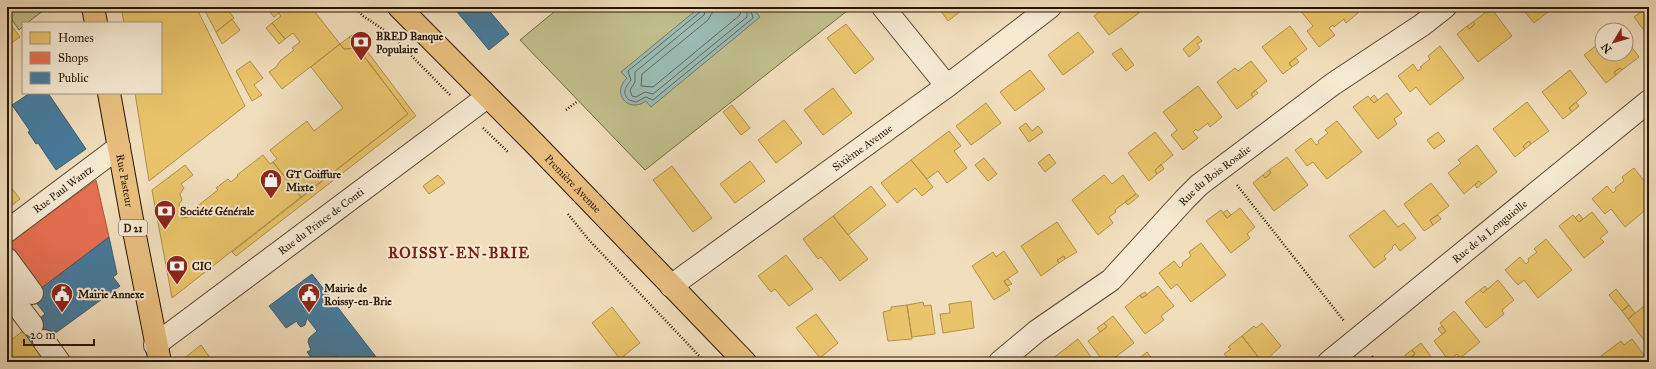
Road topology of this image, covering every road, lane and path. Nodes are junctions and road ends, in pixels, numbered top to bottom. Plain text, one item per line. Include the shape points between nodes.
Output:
1 (94, 7) edge
2 (355, 7) edge
3 (399, 7) edge
4 (883, 7) edge
5 (1050, 7) edge
6 (1445, 7) edge
7 (96, 22) edge
8 (947, 86) junction
9 (109, 94) edge
10 (487, 96) junction
11 (578, 101) dead end
12 (1649, 101) edge
13 (566, 110) dead end
14 (467, 112) junction
15 (119, 147) junction
16 (511, 154) dead end
17 (1223, 167) junction
18 (565, 210) dead end
19 (7, 231) edge
20 (7, 259) edge
21 (672, 286) junction
22 (19, 297) edge
23 (1358, 339) junction
24 (157, 354) edge
25 (59, 362) edge
26 (705, 362) edge
27 (745, 362) edge
28 (1000, 362) edge
29 (1330, 362) edge
30 (1376, 362) edge

1 - 7 main road
2 - 14 path via 363,16 390,34
3 - 10 main road, Première Avenue
4 - 8 street
5 - 8 street, Sixième Avenue
6 - 17 street, Rue du Bois Rosalie via 1333,84
8 - 21 street, Sixième Avenue
9 - 15 main road, Rue Pasteur / D 21
10 - 14 street, Rue du Prince de Conti
10 - 21 main road, Première Avenue
11 - 13 path
12 - 23 street, Rue de la Longuiolle
14 - 16 path
14 - 24 street, Rue du Prince de Conti
15 - 19 street, Rue Paul Wantz
15 - 24 main road, Rue Pasteur / D 21
17 - 23 path
17 - 28 street, Rue du Bois Rosalie via 1189,195 1111,280 1036,331
18 - 26 path via 589,240
20 - 22 street
21 - 27 main road, Première Avenue
22 - 25 street via 38,333
23 - 29 street, Rue de la Longuiolle
23 - 30 path

